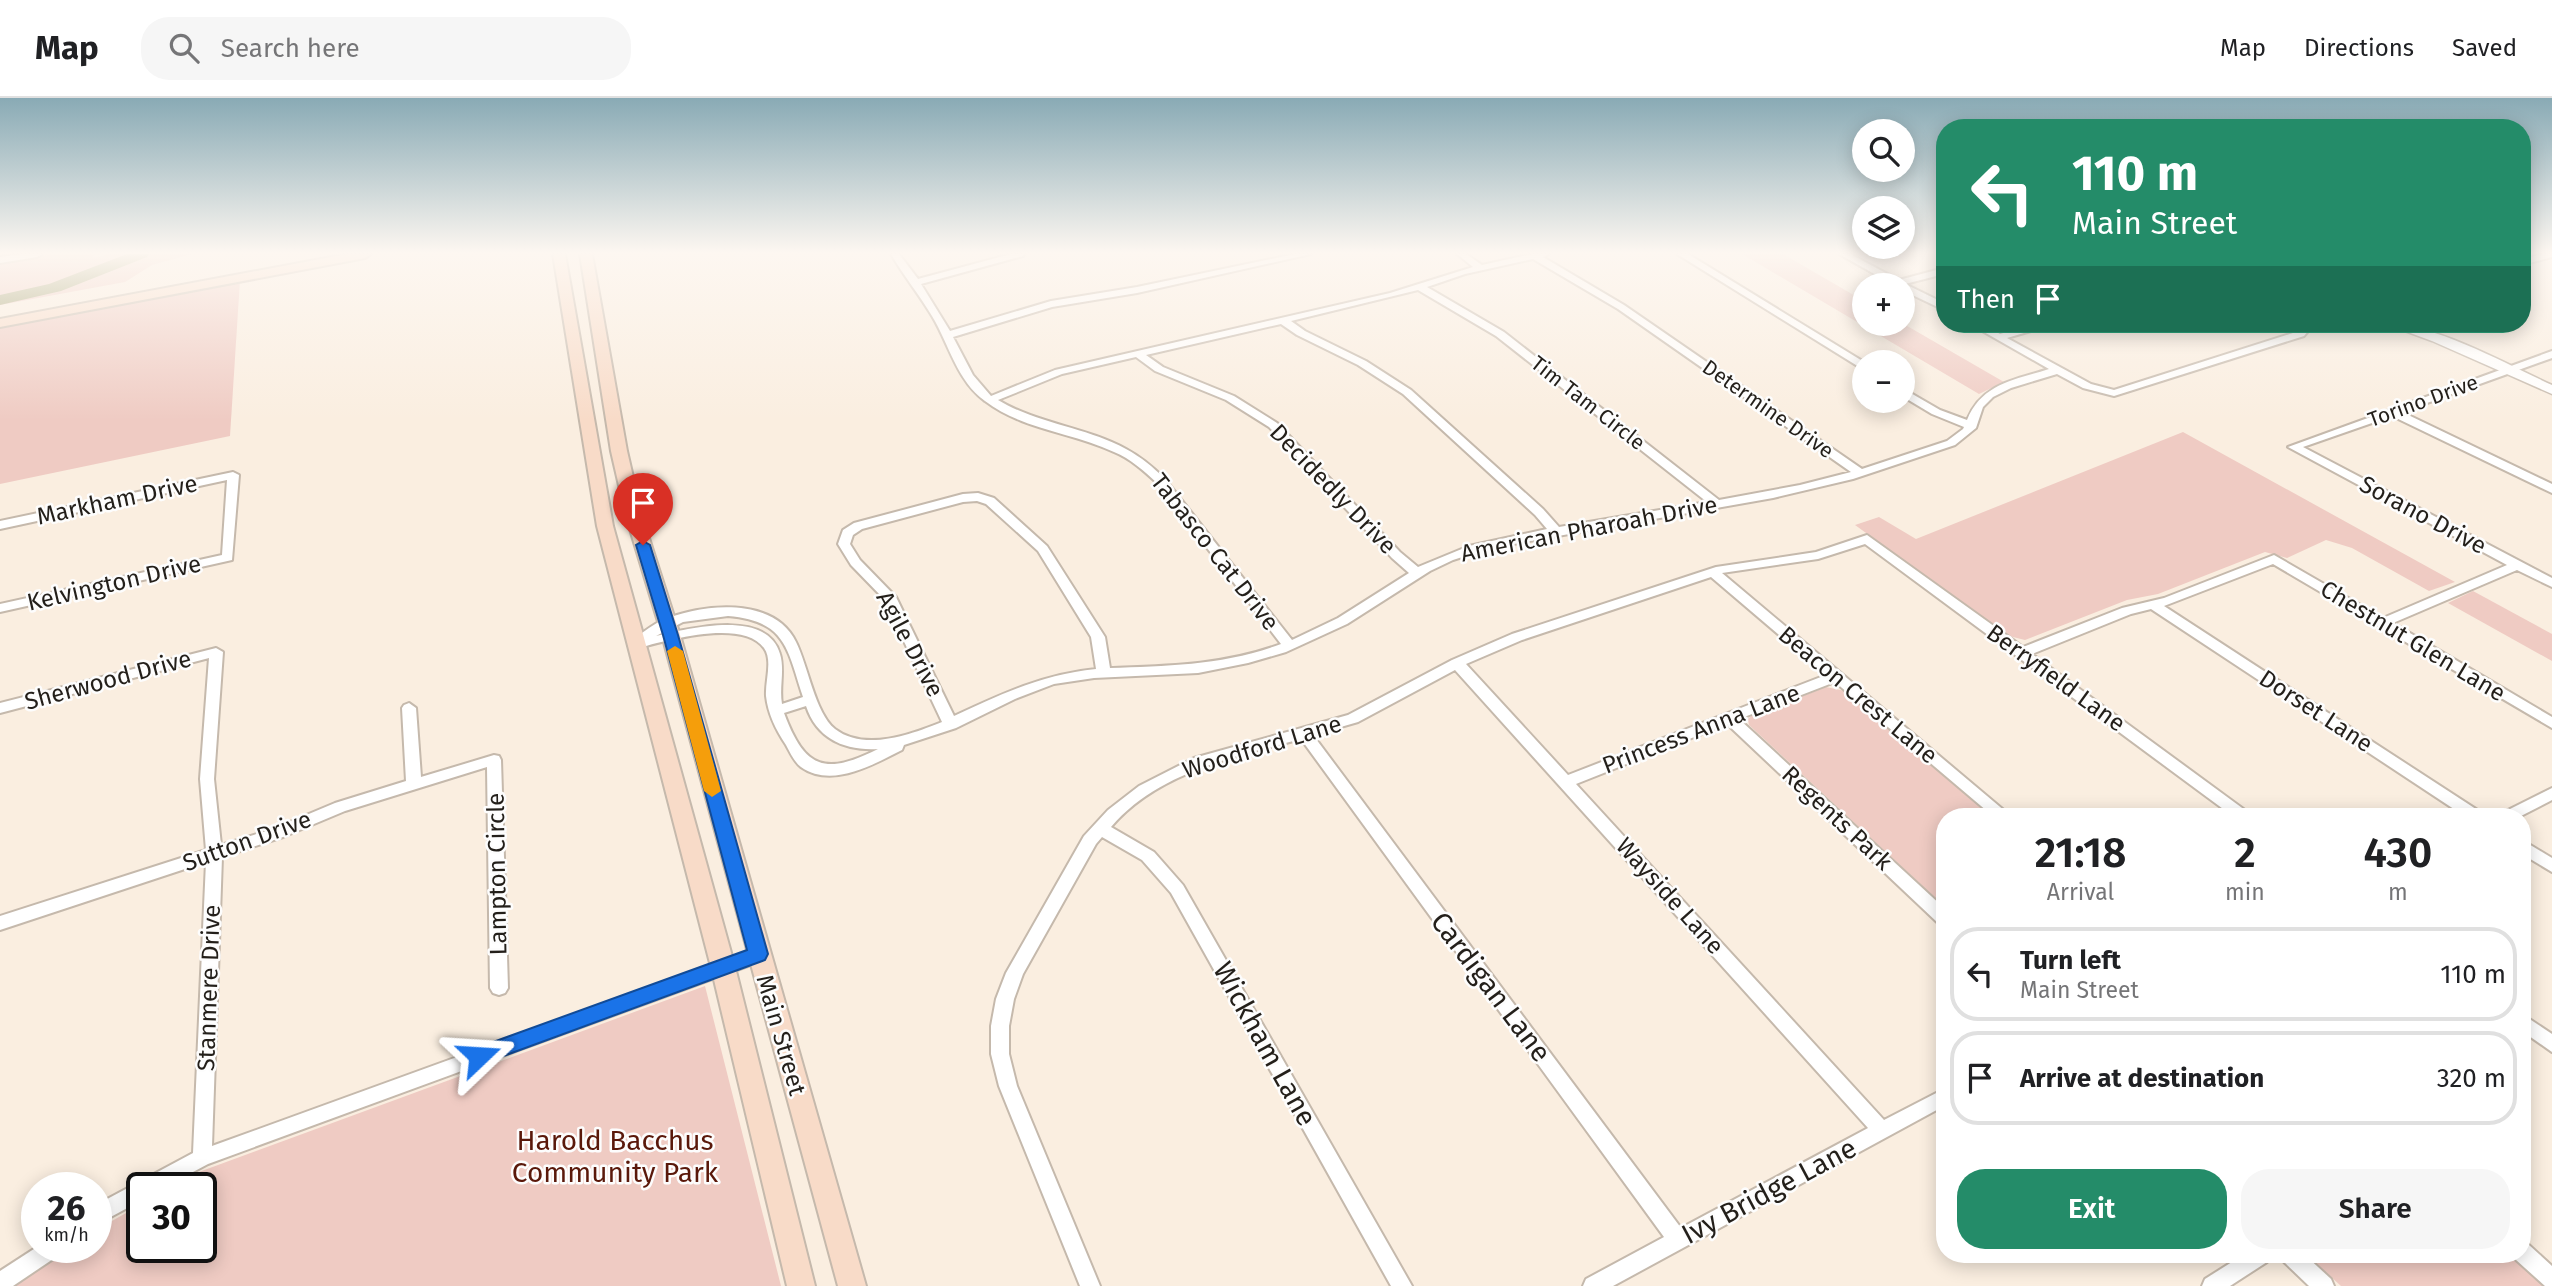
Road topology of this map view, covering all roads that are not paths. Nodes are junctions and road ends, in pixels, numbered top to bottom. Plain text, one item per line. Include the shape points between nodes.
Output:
1 (18, 309) edge
2 (68, 309) edge
3 (567, 309) edge
4 (596, 309) edge
5 (931, 309) edge
6 (1033, 309) edge
7 (1330, 309) edge
8 (1458, 309) edge
9 (1625, 309) edge
10 (1771, 309) edge
11 (0, 313) edge
12 (598, 320) junction
13 (1284, 321) junction
14 (0, 323) edge
15 (569, 326) junction
16 (1992, 333) edge
17 (2013, 333) edge
18 (2301, 333) edge
19 (2420, 333) edge
20 (2427, 333) edge
21 (948, 335) junction
22 (1999, 337) junction
23 (2436, 338) junction
24 (1137, 354) junction
25 (2552, 354) edge
26 (1852, 360) edge
27 (2058, 370) junction
28 (2508, 370) junction
29 (2552, 390) edge
30 (1915, 399) edge
31 (990, 400) junction
32 (2393, 412) junction
33 (1972, 426) junction
34 (2294, 447) joint
35 (618, 451) junction
36 (591, 457) junction
37 (1860, 473) junction
38 (2550, 486) edge
39 (1715, 503) junction
40 (0, 525) edge
41 (1556, 532) junction
42 (1867, 540) joint
43 (228, 557) joint
44 (2517, 565) junction
45 (1416, 572) junction
46 (1713, 572) junction
47 (2552, 583) edge
48 (2154, 604) junction
49 (0, 608) edge
50 (2382, 623) junction
51 (669, 631) junction
52 (635, 645) junction
53 (1289, 646) junction
54 (216, 652) joint
55 (2021, 653) junction
56 (1457, 663) junction
57 (1102, 672) junction
58 (1836, 676) junction
59 (811, 699) junction
60 (409, 708) dead end
61 (0, 709) edge
62 (777, 710) junction
63 (1730, 719) junction
64 (2552, 723) edge
65 (951, 725) junction
66 (1306, 734) junction
67 (911, 739) junction
68 (494, 760) joint
69 (1566, 782) junction
70 (414, 785) junction
71 (2552, 793) edge
72 (1993, 808) edge
73 (2232, 808) edge
74 (2463, 808) edge
75 (2524, 808) edge
76 (1100, 828) junction
77 (2531, 852) edge
78 (214, 855) junction
79 (2552, 866) edge
80 (1936, 911) edge
81 (0, 923) edge
82 (758, 954) junction
83 (723, 967) junction
84 (499, 988) dead end
85 (2531, 1028) edge
86 (2552, 1044) edge
87 (1936, 1101) edge
88 (1882, 1130) junction
89 (202, 1158) junction
90 (175, 1172) edge
91 (1678, 1240) junction
92 (2531, 1260) edge
93 (30, 1263) edge
94 (2248, 1263) edge
95 (2300, 1263) edge
96 (2552, 1279) edge
97 (0, 1283) edge
98 (801, 1286) edge
99 (852, 1286) edge
100 (1090, 1286) edge
101 (1402, 1286) edge
102 (1593, 1286) edge
103 (2212, 1286) edge
104 (2324, 1286) edge

1 - 11 main road
2 - 14 main road
3 - 15 main road, Main Street
4 - 12 main road, Main Street
5 - 21 street, Tabasco Cat Drive
6 - 21 street
7 - 13 street
8 - 39 street, Tim Tam Circle via 1500,334
9 - 37 street, Determine Drive
10 - 26 street
12 - 15 main road
12 - 35 main road, Main Street
13 - 24 street
13 - 41 street via 1371,368 1415,398
15 - 36 main road, Main Street
16 - 22 street
17 - 22 street
18 - 27 street via 2122,392 2090,388
19 - 23 street
20 - 23 street
21 - 31 street, Tabasco Cat Drive via 969,379
22 - 27 street
23 - 28 street
24 - 31 street via 1053,373
24 - 45 street, Decidedly Drive via 1159,369 1230,398 1273,425
25 - 28 street, Torino Drive
27 - 33 street, American Pharoah Drive via 1989,394 1978,406
28 - 29 street
28 - 32 street, Torino Drive
30 - 33 street
31 - 53 street, Tabasco Cat Drive via 1026,419 1102,441 1143,464
32 - 34 street, Torino Drive
32 - 38 street
33 - 37 street, American Pharoah Drive via 1951,443
34 - 44 street, Sorano Drive
35 - 36 main road
35 - 51 main road, Main Street
36 - 52 main road, Main Street
37 - 39 street, American Pharoah Drive via 1812,487
39 - 41 street, American Pharoah Drive
40 - 43 street, Markham Drive via 233,475
41 - 45 street, American Pharoah Drive via 1475,548
42 - 46 street, Woodford Lane via 1818,555
42 - 55 street, Berryfield Lane
43 - 49 street, Kelvington Drive
44 - 47 street, Sorano Drive
44 - 50 street
45 - 53 street, American Pharoah Drive via 1342,622
46 - 56 street, Woodford Lane via 1517,637
46 - 58 street, Beacon Crest Lane
48 - 50 street, Chestnut Glen Lane via 2274,559
48 - 55 street
48 - 74 street, Dorset Lane
50 - 64 street, Chestnut Glen Lane
51 - 52 street, American Pharoah Drive
51 - 59 street, American Pharoah Drive via 723,613 770,621 787,636
51 - 62 street, American Pharoah Drive via 718,629 760,638 775,657 772,690
51 - 82 main road, Main Street
52 - 83 main road, Main Street
53 - 57 street, American Pharoah Drive via 1207,667
54 - 61 street, Sherwood Drive
54 - 78 street, Stanmere Drive via 207,779
55 - 73 street, Berryfield Lane
56 - 66 street, Woodford Lane via 1366,713
56 - 69 street, Wayside Lane
57 - 65 street, American Pharoah Drive via 1021,690
57 - 65 street, Agile Drive via 1098,637 1043,550 992,502 963,498 858,526 847,533 846,547 890,597
58 - 63 street, Princess Anna Lane
58 - 72 street, Beacon Crest Lane
59 - 62 street
59 - 67 street, American Pharoah Drive via 822,726 845,741 879,744
60 - 70 street
62 - 67 street, American Pharoah Drive via 783,730 804,761 821,769 868,761
63 - 69 street, Princess Anna Lane
63 - 80 street, Regents Park
65 - 67 street, American Pharoah Drive
66 - 76 street, Woodford Lane via 1180,770 1136,795
66 - 91 street, Cardigan Lane
68 - 70 street, Sutton Drive
68 - 84 street, Lampton Circle
69 - 88 street, Wayside Lane
70 - 78 street, Sutton Drive via 340,807
71 - 75 street
76 - 100 street, Woodford Lane via 1075,863 1015,973 999,1035 1008,1086
76 - 101 street, Wickham Lane via 1148,856 1177,888
77 - 79 street
78 - 81 street, Sutton Drive
78 - 89 street, Stanmere Drive
82 - 83 street
82 - 99 main road, Main Street
83 - 89 street
83 - 98 main road, Main Street
85 - 86 street
87 - 88 street, Ivy Bridge Lane
88 - 91 street, Ivy Bridge Lane
89 - 90 street
91 - 102 street, Ivy Bridge Lane
92 - 96 street
93 - 97 street
94 - 103 street
95 - 104 street

